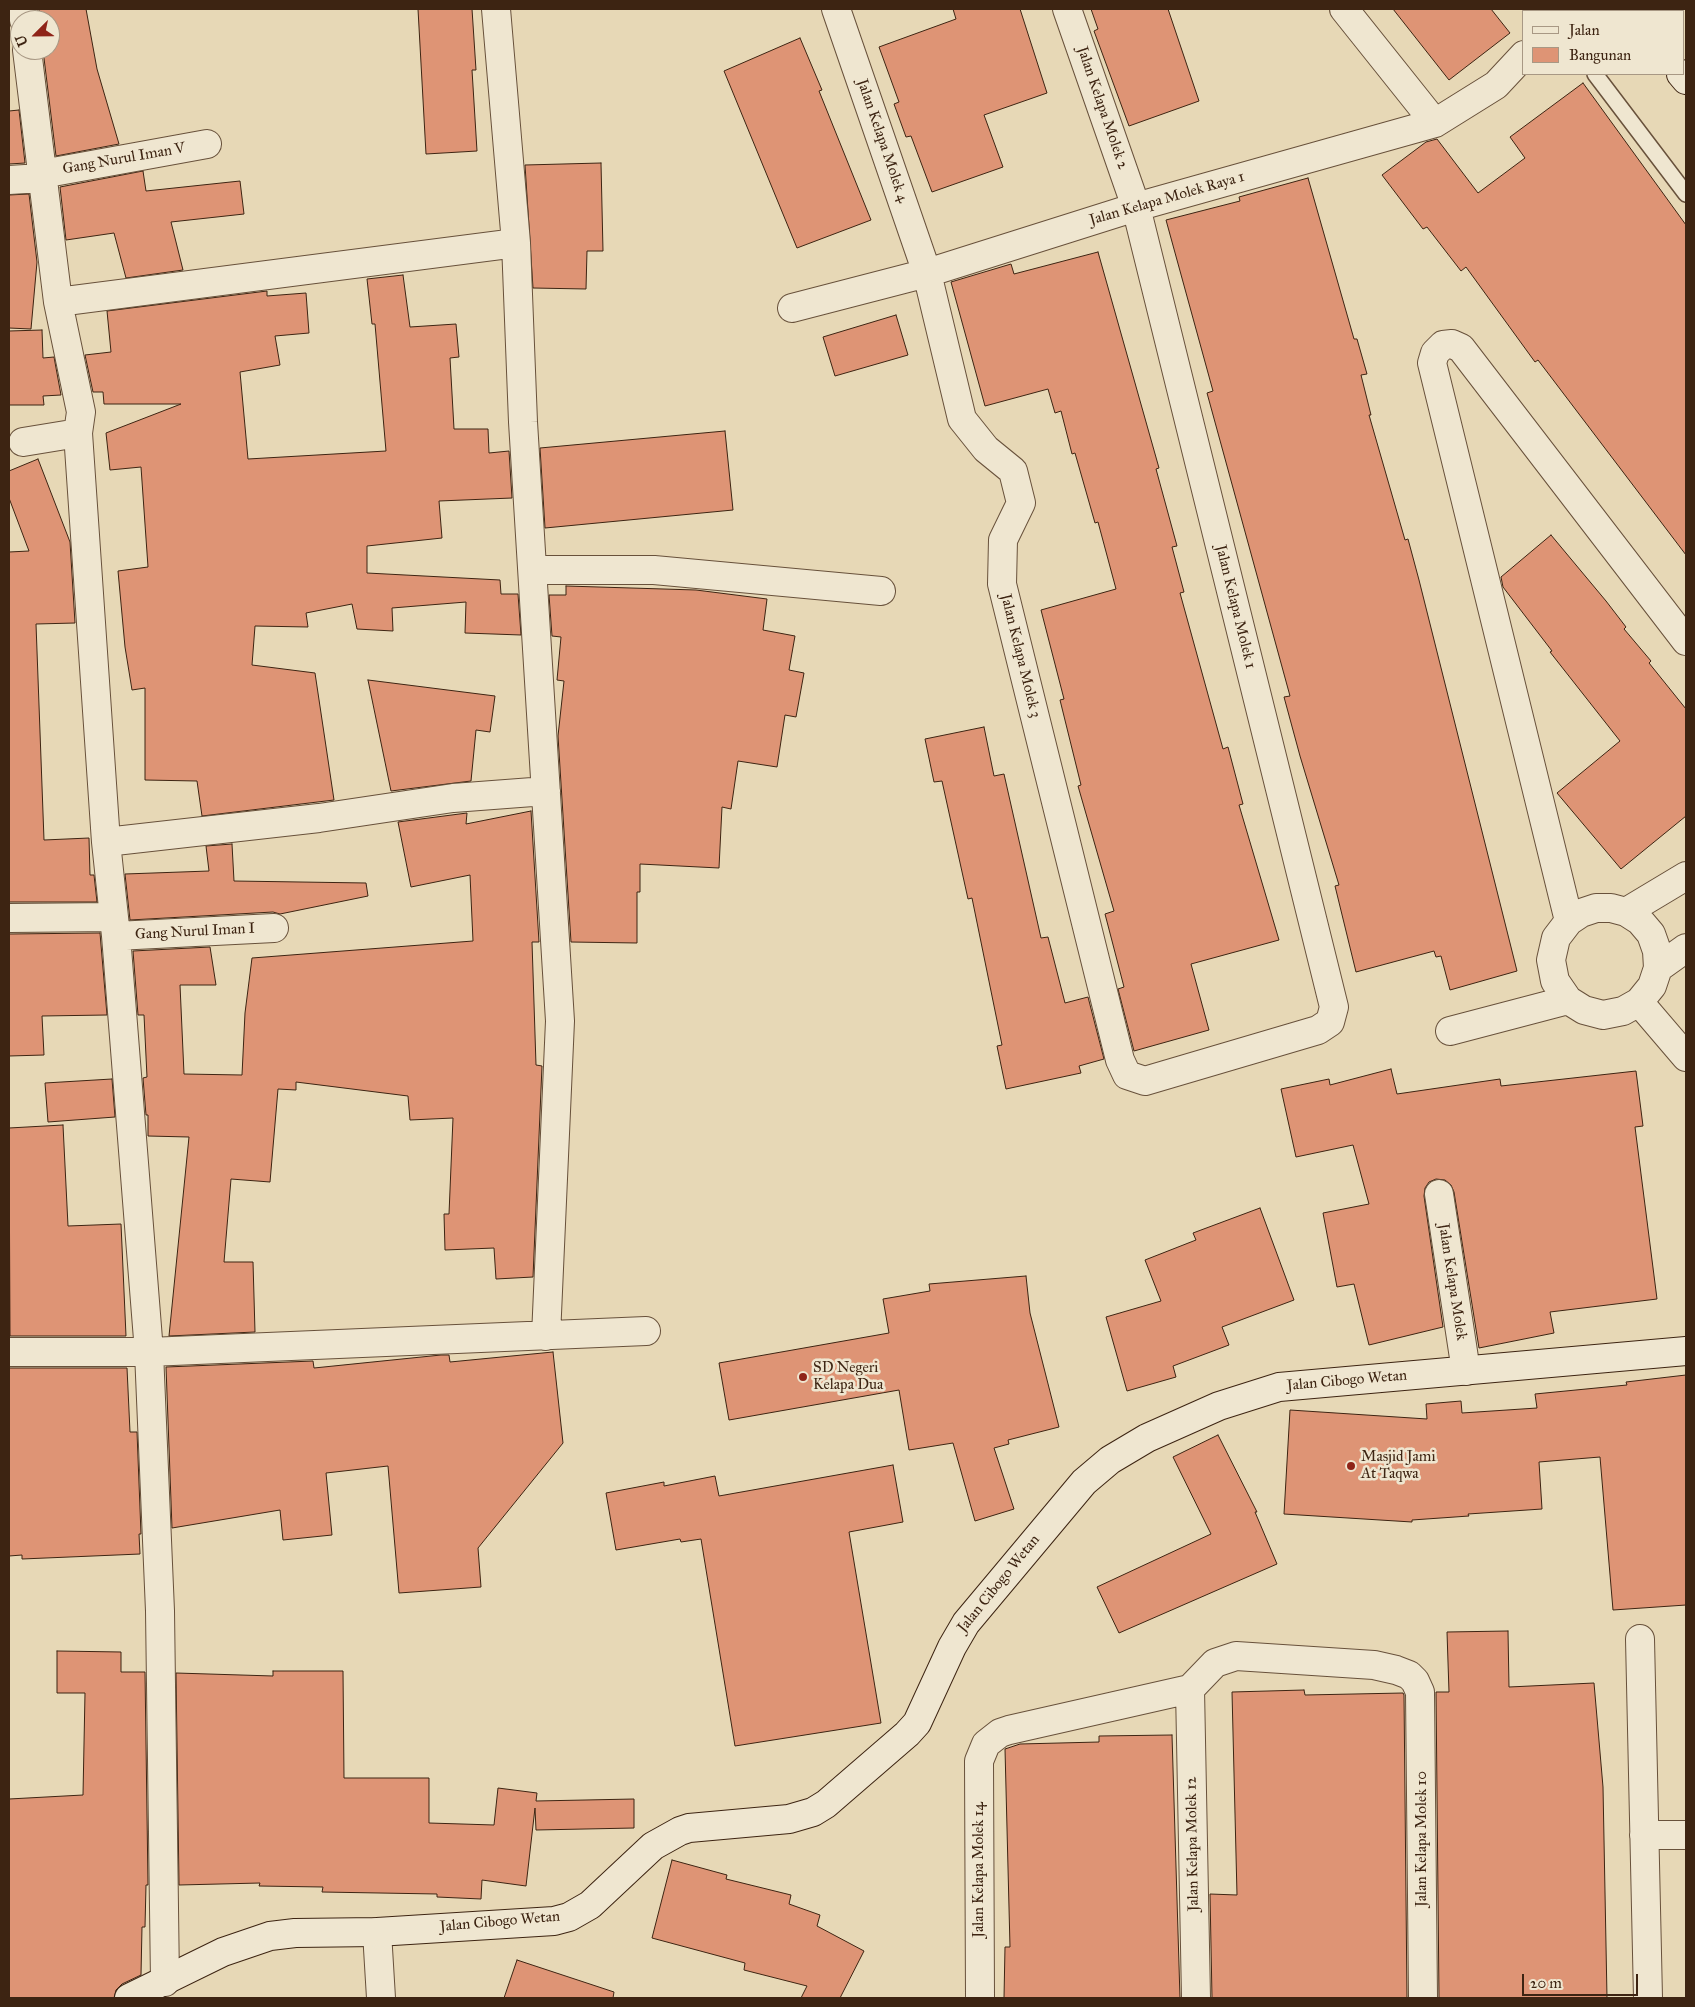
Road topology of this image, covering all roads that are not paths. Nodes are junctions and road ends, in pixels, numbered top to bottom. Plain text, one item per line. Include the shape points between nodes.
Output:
1 (496, 9) edge
2 (836, 9) edge
3 (1067, 9) edge
4 (1344, 9) edge
5 (1522, 58) edge
6 (28, 60) edge
7 (1596, 75) edge
8 (1435, 123) junction
9 (207, 144) dead end
10 (42, 176) junction
11 (9, 180) edge
12 (1686, 194) edge
13 (1136, 206) junction
14 (516, 243) junction
15 (927, 273) junction
16 (58, 302) junction
17 (792, 308) dead end
18 (78, 433) junction
19 (23, 442) dead end
20 (533, 570) junction
21 (880, 591) dead end
22 (1686, 641) edge
23 (546, 791) junction
24 (106, 842) junction
25 (1686, 876) edge
26 (1626, 912) junction
27 (9, 918) edge
28 (1569, 921) junction
29 (115, 926) junction
30 (274, 928) dead end
31 (1686, 948) edge
32 (1658, 968) junction
33 (1568, 1000) junction
34 (1639, 1002) junction
35 (1450, 1031) dead end
36 (1686, 1057) edge
37 (1120, 1060) joint
38 (1439, 1194) dead end
39 (646, 1331) dead end
40 (546, 1336) junction
41 (1686, 1351) edge
42 (9, 1352) edge
43 (149, 1352) junction
44 (1466, 1371) junction
45 (1640, 1638) dead end
46 (1190, 1689) junction
47 (1644, 1834) junction
48 (1686, 1835) edge
49 (377, 1932) junction
50 (165, 1982) junction
51 (129, 1998) edge
52 (381, 1998) edge
53 (980, 1998) edge
54 (1196, 1998) edge
55 (1423, 1998) edge
56 (1648, 1998) edge

1 - 14 street
2 - 15 street, Jalan Kelapa Molek 4
3 - 13 street, Jalan Kelapa Molek 2
4 - 8 street
5 - 8 street, Jalan Kelapa Molek Raya 1 via 1496,85
6 - 10 street
7 - 12 lane
8 - 13 street, Jalan Kelapa Molek Raya 1
9 - 10 street, Gang Nurul Iman V
10 - 11 street, Gang Nurul Iman V
10 - 16 street
13 - 15 street, Jalan Kelapa Molek Raya 1
13 - 37 street, Jalan Kelapa Molek 1 via 1334,1007 1330,1022 1318,1030 1145,1081 1126,1075
14 - 16 street
14 - 20 street via 522,422
15 - 17 street, Jalan Kelapa Molek Raya 1
15 - 37 street, Jalan Kelapa Molek 3 via 962,419 986,449 1013,471 1021,503 1003,540 1002,584
16 - 18 street via 81,412
18 - 19 street
18 - 24 street
20 - 21 street via 654,570
20 - 23 street
22 - 28 street via 1460,348 1452,344 1443,345 1435,353 1432,363
23 - 24 street via 453,798 319,818
23 - 40 street via 560,1021
24 - 29 street
25 - 26 street
26 - 28 street via 1596,908
26 - 32 street via 1651,934
27 - 29 street, Gang Nurul Iman I
28 - 33 street via 1556,938 1551,960 1555,981
29 - 30 street, Gang Nurul Iman I
29 - 43 street
31 - 32 street
32 - 34 street via 1652,986
33 - 34 street via 1584,1010 1603,1015 1622,1011
33 - 35 street
34 - 36 street
38 - 44 street, Jalan Kelapa Molek
39 - 40 street
40 - 43 street
41 - 44 street, Jalan Cibogo Wetan
42 - 43 street
43 - 50 street via 160,1611
44 - 49 street, Jalan Cibogo Wetan via 1279,1387 1219,1406 1147,1438 1110,1460 1078,1488 966,1623 917,1723 814,1812 789,1819 680,1831 654,1846 590,1905 554,1921
45 - 47 street
46 - 53 street, Jalan Kelapa Molek 14 via 1000,1732 986,1744 978,1762
46 - 54 street, Jalan Kelapa Molek 12
46 - 55 street, Jalan Kelapa Molek 10 via 1215,1663 1236,1656 1374,1666 1396,1670 1415,1681 1420,1692
47 - 48 street
47 - 56 street
49 - 50 street, Jalan Cibogo Wetan via 296,1932 270,1936 223,1952
49 - 52 street
50 - 51 street, Jalan Cibogo Wetan

